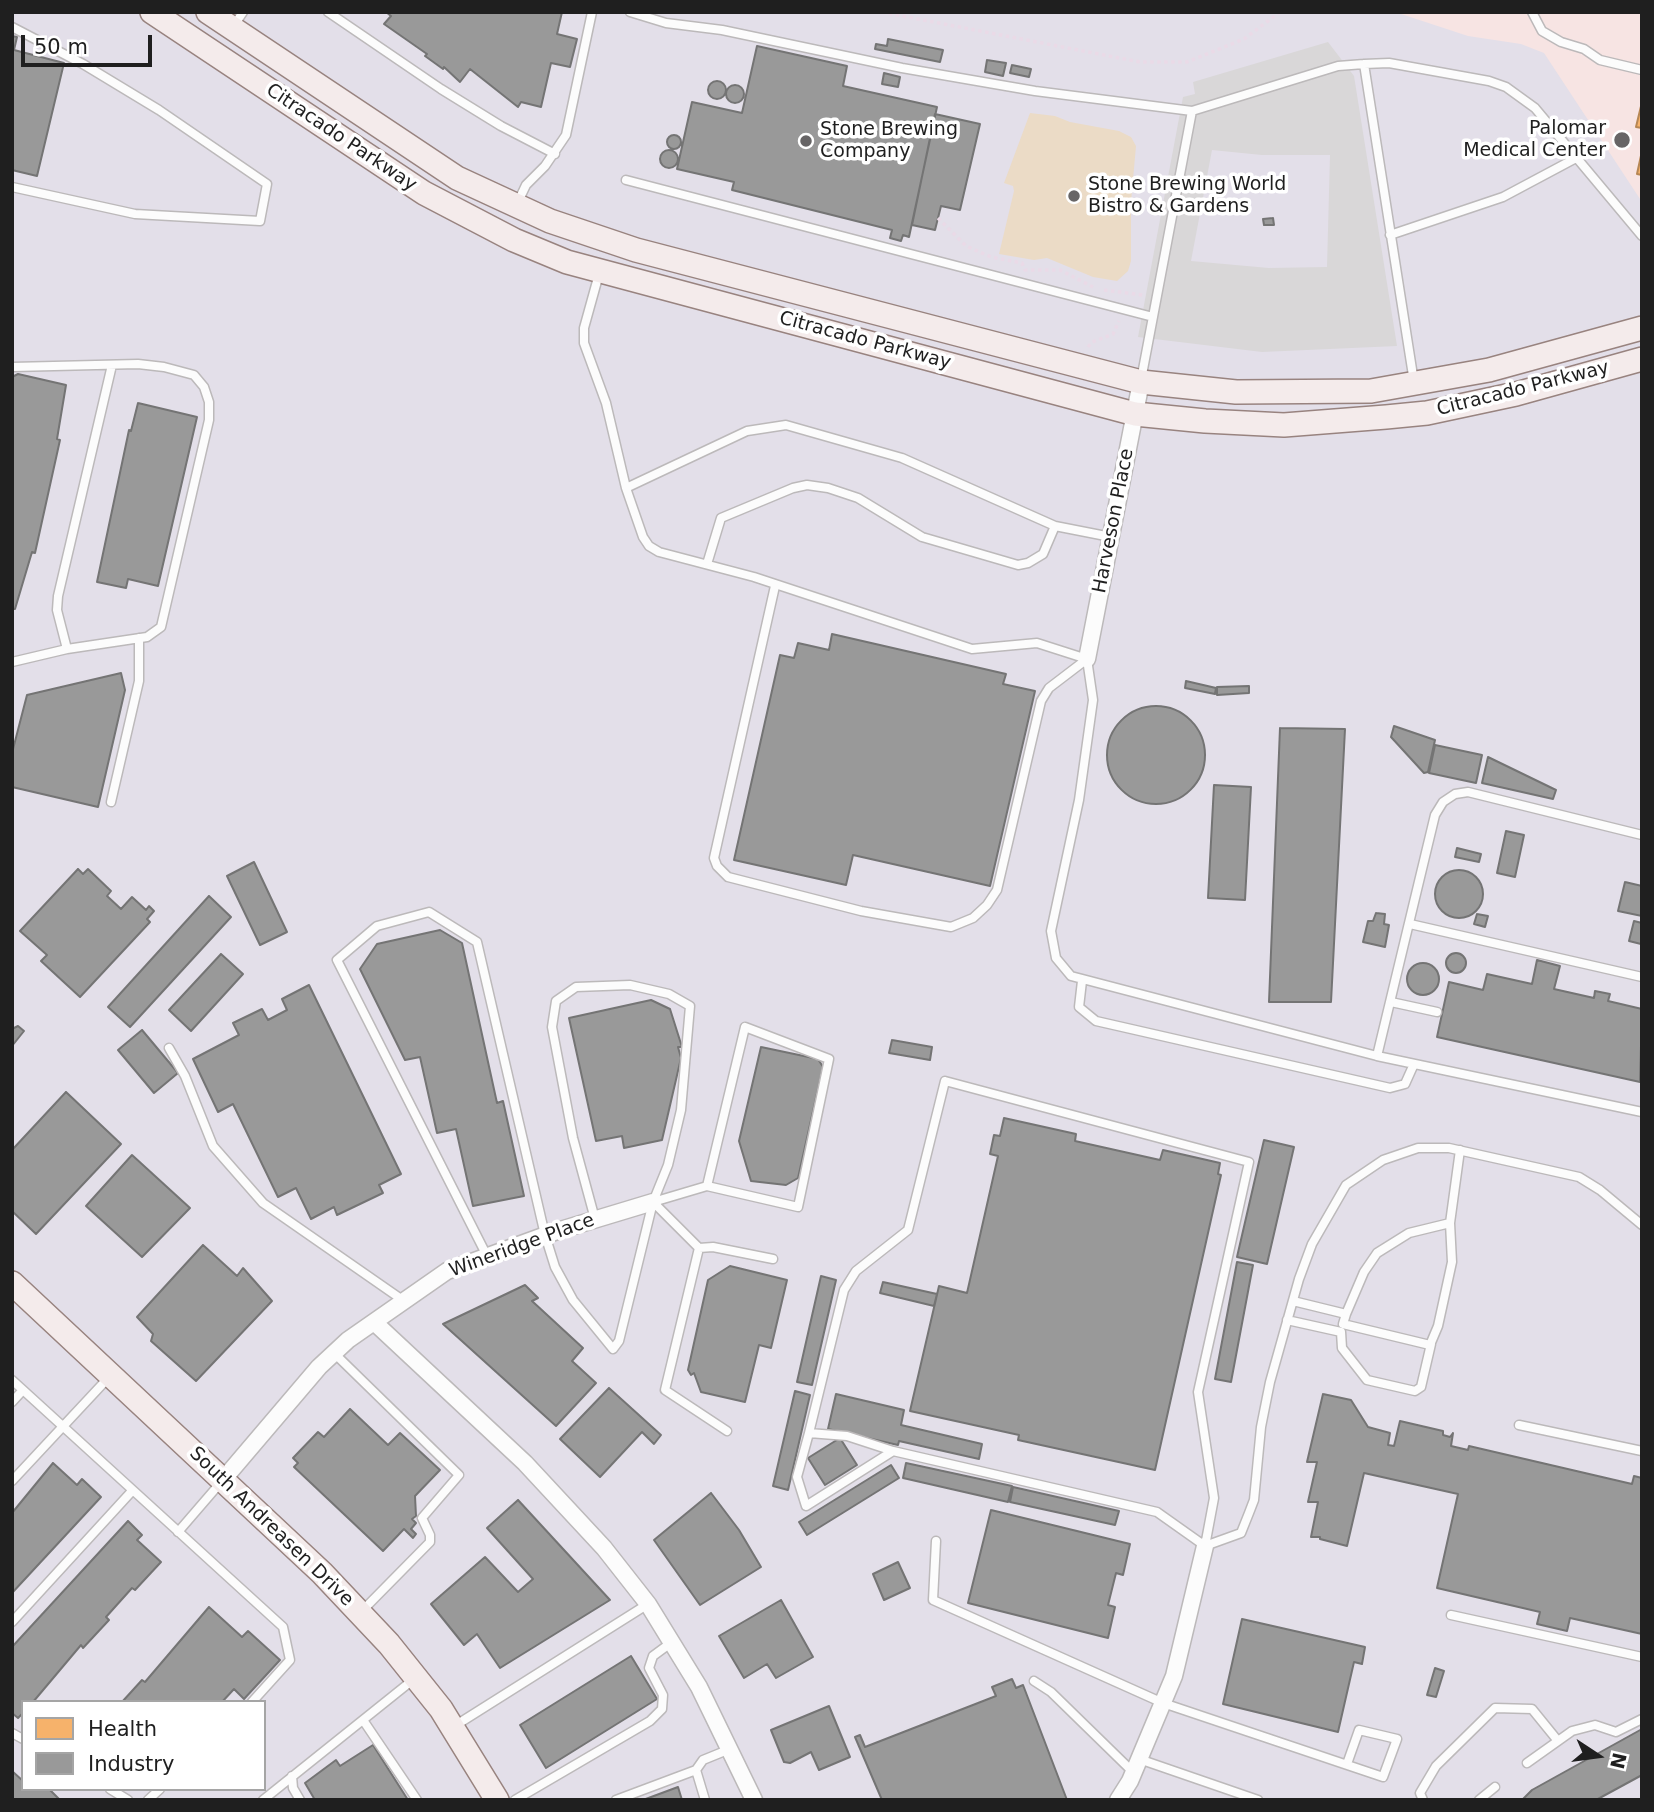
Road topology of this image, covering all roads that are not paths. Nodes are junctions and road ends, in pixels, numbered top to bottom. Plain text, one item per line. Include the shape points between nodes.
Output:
1 (152, 12) edge
2 (208, 12) edge
3 (328, 12) edge
4 (592, 12) edge
5 (630, 12) edge
6 (1535, 15) edge
7 (238, 20) edge
8 (12, 27) edge
9 (216, 54) junction
10 (1364, 64) junction
11 (1642, 71) edge
12 (1192, 111) junction
13 (555, 153) junction
14 (1578, 158) junction
15 (626, 180) dead end
16 (12, 187) edge
17 (516, 207) junction
18 (1390, 234) junction
19 (1642, 236) edge
20 (600, 272) junction
21 (1153, 317) junction
22 (1642, 328) edge
23 (1642, 359) edge
24 (112, 365) junction
25 (12, 367) edge
26 (1141, 382) junction
27 (1414, 385) junction
28 (1135, 414) junction
29 (626, 488) junction
30 (1055, 526) junction
31 (1111, 537) junction
32 (707, 564) junction
33 (775, 586) junction
34 (139, 638) junction
35 (67, 649) junction
36 (1087, 659) junction
37 (12, 662) edge
38 (111, 802) dead end
39 (1642, 835) edge
40 (1410, 924) junction
41 (1642, 977) edge
42 (1082, 981) junction
43 (1391, 1002) junction
44 (1437, 1012) dead end
45 (169, 1048) dead end
46 (1377, 1056) junction
47 (1414, 1064) junction
48 (1642, 1112) edge
49 (1460, 1150) junction
50 (706, 1186) junction
51 (653, 1202) junction
52 (595, 1219) junction
53 (1450, 1223) junction
54 (1642, 1225) edge
55 (545, 1235) junction
56 (699, 1248) junction
57 (487, 1256) junction
58 (773, 1259) dead end
59 (12, 1283) edge
60 (404, 1301) junction
61 (1293, 1301) junction
62 (1346, 1314) junction
63 (1287, 1320) junction
64 (374, 1322) junction
65 (1342, 1328) junction
66 (1431, 1344) junction
67 (334, 1353) junction
68 (112, 1373) junction
69 (12, 1380) edge
70 (23, 1390) junction
71 (12, 1402) edge
72 (1519, 1424) dead end
73 (61, 1426) junction
74 (727, 1431) dead end
75 (809, 1433) junction
76 (893, 1451) junction
77 (1642, 1451) edge
78 (12, 1481) edge
79 (222, 1481) junction
80 (132, 1491) junction
81 (178, 1532) junction
82 (936, 1541) dead end
83 (1205, 1546) junction
84 (648, 1604) junction
85 (360, 1614) junction
86 (1451, 1615) dead end
87 (12, 1622) edge
88 (672, 1642) junction
89 (1642, 1657) edge
90 (416, 1678) junction
91 (1034, 1681) dead end
92 (254, 1700) edge
93 (1163, 1703) junction
94 (1642, 1719) edge
95 (363, 1720) junction
96 (453, 1727) junction
97 (1558, 1741) junction
98 (730, 1749) junction
99 (1527, 1763) dead end
100 (1347, 1764) junction
101 (1136, 1766) junction
102 (696, 1770) junction
103 (292, 1776) junction
104 (1495, 1787) dead end
105 (499, 1799) edge
106 (263, 1800) edge
107 (300, 1800) edge
108 (417, 1800) edge
109 (616, 1800) edge
110 (705, 1800) edge
111 (754, 1800) edge
112 (1118, 1800) edge
113 (1258, 1800) edge
114 (1423, 1800) edge
115 (1479, 1800) edge

1 - 9 main road, Citracado Parkway
2 - 7 main road, Citracado Parkway
3 - 13 lane via 500,126
4 - 13 lane via 566,135
5 - 12 lane via 666,23 722,30 929,73
6 - 11 lane via 1542,32 1561,42 1584,49 1600,61
7 - 9 main road
7 - 17 main road, Citracado Parkway via 457,178
8 - 16 lane via 159,110 267,184 260,221 135,214
9 - 20 main road, Citracado Parkway via 449,207 514,240
10 - 12 lane via 1338,66
10 - 14 lane via 1389,63 1506,88 1535,108
10 - 18 lane
12 - 21 lane
13 - 17 lane via 526,185
14 - 18 lane via 1503,197
14 - 19 lane
15 - 21 lane
17 - 26 main road, Citracado Parkway via 636,250
18 - 27 lane
20 - 28 main road, Citracado Parkway
20 - 29 lane via 584,342 606,403
21 - 26 lane
22 - 27 main road, Citracado Parkway via 1489,370
23 - 28 main road, Citracado Parkway via 1427,413 1284,425
24 - 25 lane
24 - 34 lane via 164,367 194,375 209,402 209,420 165,619 155,634
24 - 35 lane via 58,596
26 - 27 main road, Citracado Parkway via 1200,390 1311,394
26 - 28 street, Harveson Place
28 - 31 street, Harveson Place
29 - 30 lane via 747,431 786,425 911,461
29 - 32 lane via 649,546
30 - 31 lane
30 - 32 lane via 1043,554 1018,565 922,537 858,498 807,485 721,518
31 - 36 street, Harveson Place
32 - 33 lane
33 - 36 lane via 972,649 1037,643
33 - 36 lane via 714,858 728,877 861,911 951,927 973,918 988,905 997,890 1041,701 1049,688
34 - 35 lane
34 - 38 lane via 139,681
35 - 37 lane
36 - 42 lane via 1093,700 1079,800 1051,931 1062,969
39 - 40 lane via 1468,792 1455,794 1434,815
40 - 41 lane
40 - 43 lane
42 - 46 lane
42 - 47 lane via 1079,1007 1096,1021 1390,1088 1405,1084
43 - 44 lane
43 - 46 lane
45 - 60 lane via 213,1146 262,1203
46 - 47 lane
47 - 48 lane
49 - 53 lane
49 - 54 lane via 1578,1177
49 - 61 lane via 1418,1148 1383,1160 1346,1185 1312,1244
50 - 50 lane via 798,1207 829,1059 746,1027
50 - 51 lane
51 - 52 street, Wineridge Place
51 - 52 lane via 681,1110 690,1006 669,994 630,985 576,987 556,1001 552,1027 573,1138
51 - 55 lane via 619,1341 613,1349 573,1300
51 - 56 lane
52 - 55 street, Wineridge Place
53 - 62 lane via 1409,1233 1377,1253
53 - 66 lane via 1452,1262
55 - 57 street, Wineridge Place
55 - 57 lane via 477,942 429,912 377,926 337,960
56 - 58 lane
56 - 74 lane via 665,1390
57 - 60 street, Wineridge Place via 447,1271
59 - 68 main road, South Andreasen Drive
60 - 64 street, Wineridge Place
61 - 62 lane
61 - 63 lane
62 - 65 lane
63 - 65 lane
63 - 83 lane via 1261,1427 1254,1500 1241,1533
64 - 67 street, Wineridge Place
64 - 84 street via 525,1463 604,1548
65 - 66 lane
65 - 66 lane via 1342,1348 1367,1380 1415,1391
67 - 79 street, Wineridge Place
67 - 85 lane via 458,1475 422,1518 430,1542
68 - 73 lane
68 - 79 main road, South Andreasen Drive
69 - 70 lane
70 - 71 lane
70 - 73 lane
72 - 77 lane
73 - 78 lane
73 - 80 lane
75 - 76 lane via 847,1436
75 - 76 lane via 797,1477 806,1506
75 - 83 lane via 844,1290 856,1270 908,1230 946,1081 1249,1162 1198,1392 1214,1498
76 - 83 lane via 1157,1512
79 - 81 lane
79 - 85 main road, South Andreasen Drive
80 - 81 lane
80 - 87 lane
81 - 92 lane via 283,1627 290,1661
82 - 93 lane via 933,1601
83 - 93 street via 1174,1676
84 - 88 street
84 - 96 lane
85 - 90 main road, South Andreasen Drive
86 - 89 lane
88 - 98 street
88 - 105 lane via 653,1656 649,1668 663,1695 662,1709 650,1721
90 - 95 lane
90 - 96 main road, South Andreasen Drive
91 - 101 lane
93 - 100 lane
93 - 101 street
94 - 97 lane via 1616,1732 1595,1725 1572,1731
95 - 103 lane
95 - 108 lane
96 - 105 main road, South Andreasen Drive
97 - 99 lane
97 - 114 lane via 1532,1709 1495,1708 1436,1766 1420,1793
98 - 102 lane via 703,1760
98 - 111 street
100 - 100 lane via 1359,1730 1397,1739 1383,1777
101 - 112 street
101 - 113 lane
102 - 109 lane
102 - 110 lane
103 - 106 lane
103 - 107 lane
104 - 115 lane

